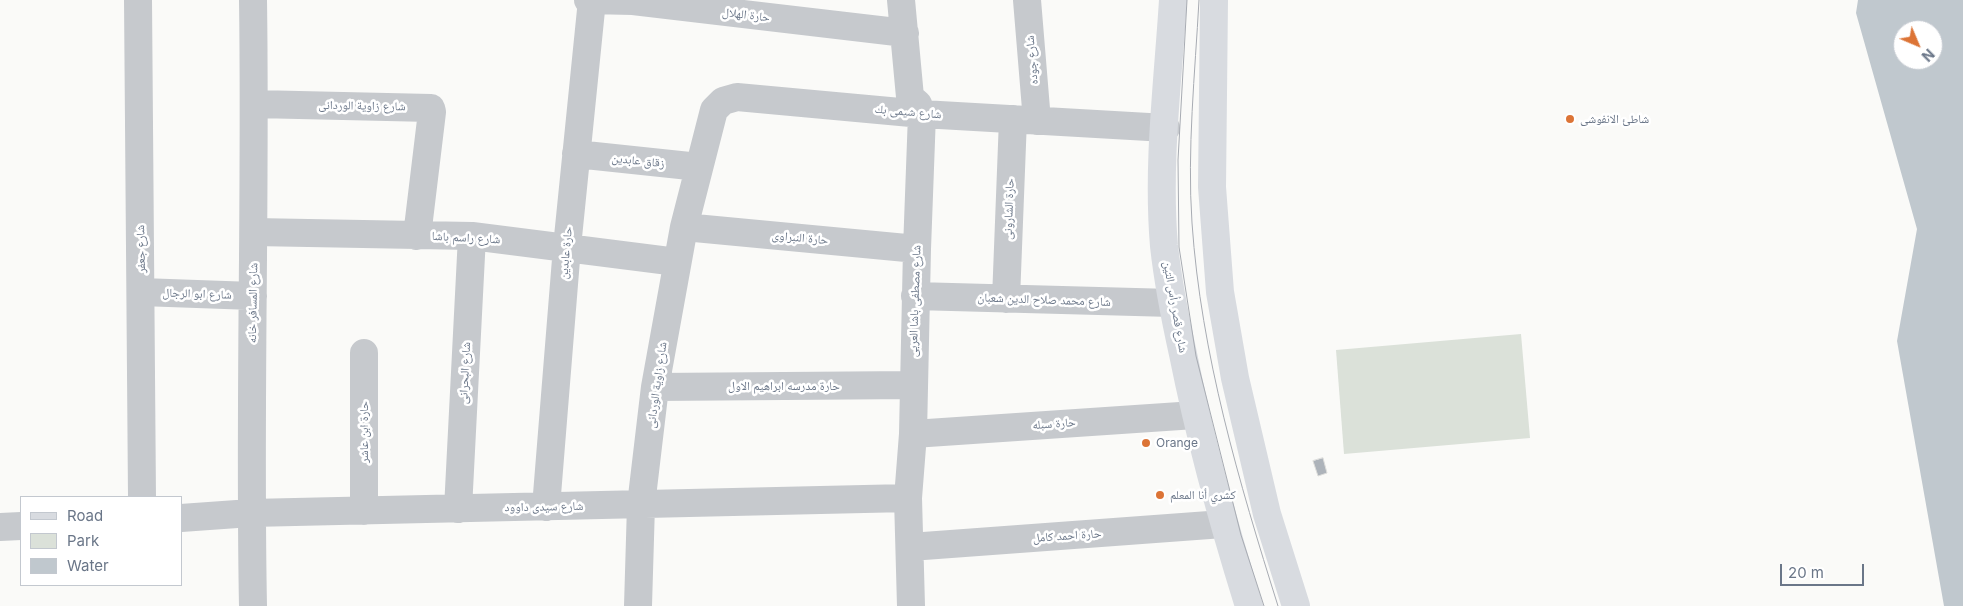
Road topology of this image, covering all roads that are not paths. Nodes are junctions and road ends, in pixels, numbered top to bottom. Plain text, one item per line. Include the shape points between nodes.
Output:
1 (138, 0) edge
2 (254, 0) edge
3 (588, 0) edge
4 (592, 0) edge
5 (901, 0) edge
6 (1027, 0) edge
7 (1173, 0) edge
8 (1214, 0) edge
9 (633, 1) edge
10 (905, 33) junction
11 (255, 104) junction
12 (922, 114) junction
13 (1025, 120) junction
14 (1166, 128) junction
15 (576, 154) junction
16 (699, 167) junction
17 (684, 227) junction
18 (254, 232) junction
19 (417, 236) junction
20 (472, 236) junction
21 (567, 247) junction
22 (917, 249) junction
23 (677, 262) junction
24 (141, 292) junction
25 (253, 296) junction
26 (915, 296) junction
27 (1006, 299) junction
28 (1172, 303) junction
29 (364, 353) dead end
30 (913, 385) junction
31 (655, 386) junction
32 (1195, 414) junction
33 (913, 434) junction
34 (142, 496) edge
35 (908, 498) junction
36 (641, 505) junction
37 (546, 507) junction
38 (458, 509) junction
39 (364, 511) junction
40 (251, 513) junction
41 (182, 518) edge
42 (1224, 524) junction
43 (20, 526) edge
44 (0, 527) edge
45 (910, 547) junction
46 (253, 606) edge
47 (638, 606) edge
48 (911, 606) edge
49 (1249, 606) edge
50 (1296, 606) edge

1 - 24 street, شارع جعفر
2 - 11 street, شارع المسافر خانه
3 - 4 street, حارة الهلال
4 - 9 street, حارة الهلال
4 - 15 street, حارة عابدين
5 - 10 street
6 - 13 street, شارع جوده
7 - 14 main road, شارع قصر رأس التين
8 - 50 main road via 1212,187 1220,292 1235,378 1263,494
9 - 10 street, حارة الهلال
10 - 12 street via 910,97
11 - 18 street, شارع المسافر خانه
11 - 19 street, شارع زاوية الوردانى via 431,108
12 - 13 street, شارع شيمى بك
12 - 16 street, شارع شيمى بك via 736,97 723,101 714,110
12 - 22 street, شارع مصطفى باشا العربى
13 - 14 street, شارع شيمى بك
13 - 27 street, حارة الشارونى
14 - 28 main road, شارع قصر رأس التين via 1162,179 1164,245
15 - 16 street, زقاق عابدين
15 - 21 street, حارة عابدين
16 - 17 street, شارع زاوية الوردانى
17 - 22 street, حارة النبراوى
17 - 23 street, شارع زاوية الوردانى
18 - 19 street, شارع راسم باشا
18 - 25 street, شارع المسافر خانه
19 - 20 street, شارع راسم باشا
20 - 21 street, شارع راسم باشا
20 - 38 street, شارع البحرانى
21 - 23 street, شارع راسم باشا
21 - 37 street, حارة عابدين
22 - 26 street, شارع مصطفى باشا العربى
23 - 31 street, شارع زاوية الوردانى
24 - 25 street, شارع ابو الرجال
24 - 34 street, شارع جعفر
25 - 40 street, شارع المسافر خانه
26 - 27 street, شارع محمد صلاح الدين شعبان
26 - 30 street, شارع مصطفى باشا العربى
27 - 28 street, شارع محمد صلاح الدين شعبان
28 - 32 main road, شارع قصر رأس التين
29 - 39 street, حارة ابن عاشر
30 - 31 street, حارة مدرسه ابراهيم الاول
30 - 33 street, شارع مصطفى باشا العربى
31 - 36 street, شارع زاوية الوردانى
32 - 33 street, حارة سبله
32 - 42 main road, شارع قصر رأس التين
33 - 35 street, شارع مصطفى باشا العربى
35 - 36 street, شارع سيدى داوود
35 - 45 street, شارع مصطفى باشا العربى
36 - 37 street, شارع سيدى داوود
36 - 47 street, شارع زاوية الوردانى
37 - 38 street, شارع سيدى داوود
38 - 39 street, شارع سيدى داوود
39 - 40 street, شارع سيدى داوود
40 - 41 street, شارع سيدى داوود
40 - 46 street, شارع المسافر خانه
42 - 45 street, حارة احمد كامل
42 - 49 main road, شارع قصر رأس التين
43 - 44 street
45 - 48 street, شارع مصطفى باشا العربى

